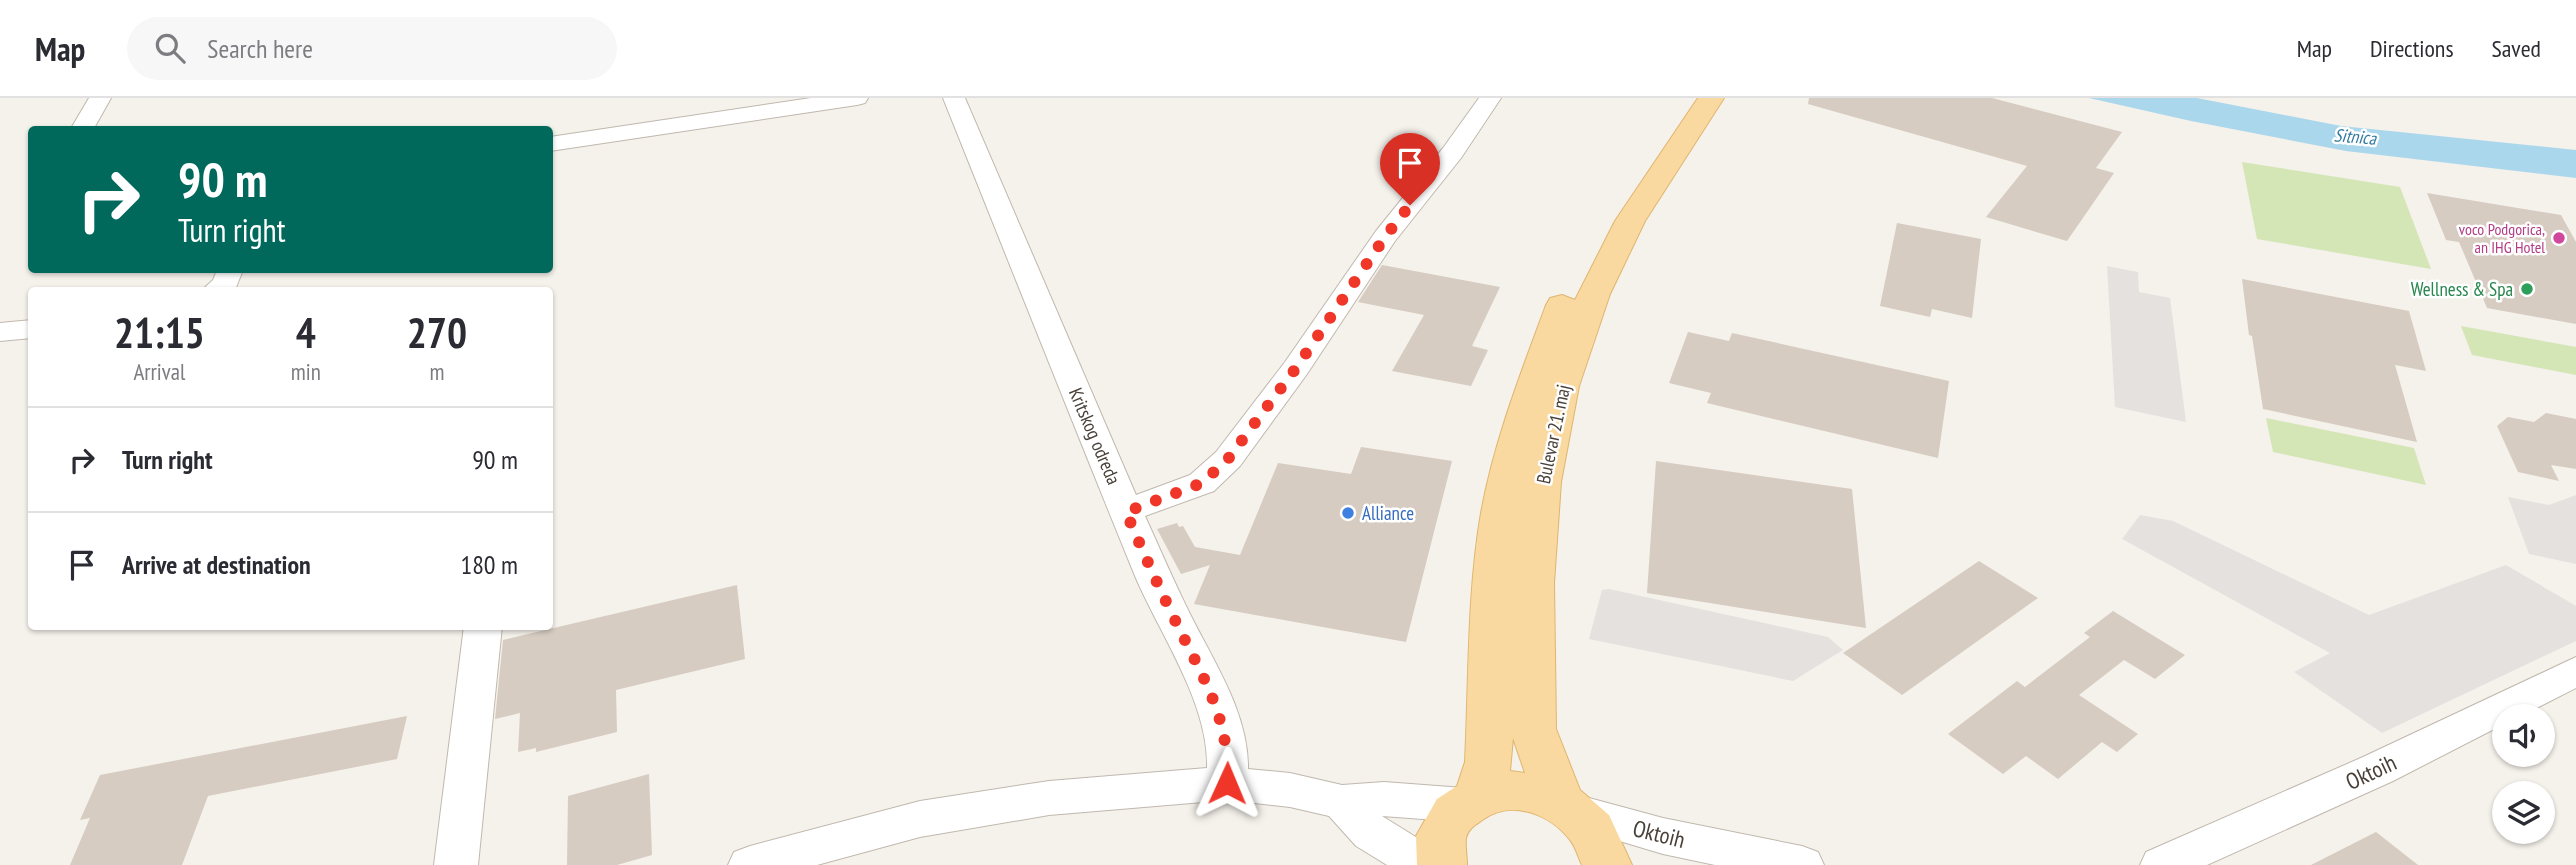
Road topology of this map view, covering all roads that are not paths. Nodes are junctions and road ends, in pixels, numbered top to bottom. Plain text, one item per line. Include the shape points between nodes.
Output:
1 (100, 98) edge
2 (857, 98) edge
3 (954, 98) edge
4 (1490, 98) edge
5 (1683, 98) edge
6 (1711, 98) edge
7 (83, 126) edge
8 (553, 144) edge
9 (28, 328) edge
10 (0, 332) edge
11 (1126, 512) junction
12 (483, 630) edge
13 (2576, 671) edge
14 (1227, 783) junction
15 (1470, 801) junction
16 (1342, 802) junction
17 (1569, 807) junction
18 (1741, 852) junction
19 (456, 865) edge
20 (750, 865) edge
21 (1424, 865) edge
22 (1442, 865) edge
23 (1607, 865) edge
24 (1688, 865) edge
25 (1802, 865) edge
26 (2162, 865) edge

1 - 7 street
2 - 8 street
3 - 11 street, Kritskog odreda
4 - 11 street via 1228,459 1202,483
5 - 15 main road, Bulevar 21. maj via 1590,246 1561,306 1525,411 1501,513 1489,762
6 - 17 main road, Bulevar 21. maj via 1607,263 1576,340 1547,450 1538,514 1531,699 1533,729
9 - 10 street
11 - 14 street, Kritskog odreda via 1221,719 1228,746
12 - 19 street
13 - 26 street, Oktoih via 2378,769
14 - 16 street
14 - 20 street via 1049,798 920,818
15 - 16 street
15 - 17 main road via 1496,791 1518,790
15 - 22 main road, Bulevar 21. maj via 1452,816 1442,835
16 - 21 street via 1371,833
17 - 18 street, Oktoih via 1662,836
17 - 23 main road, Bulevar 21. maj via 1591,827
18 - 24 street, Oktoih
18 - 25 street, Oktoih

